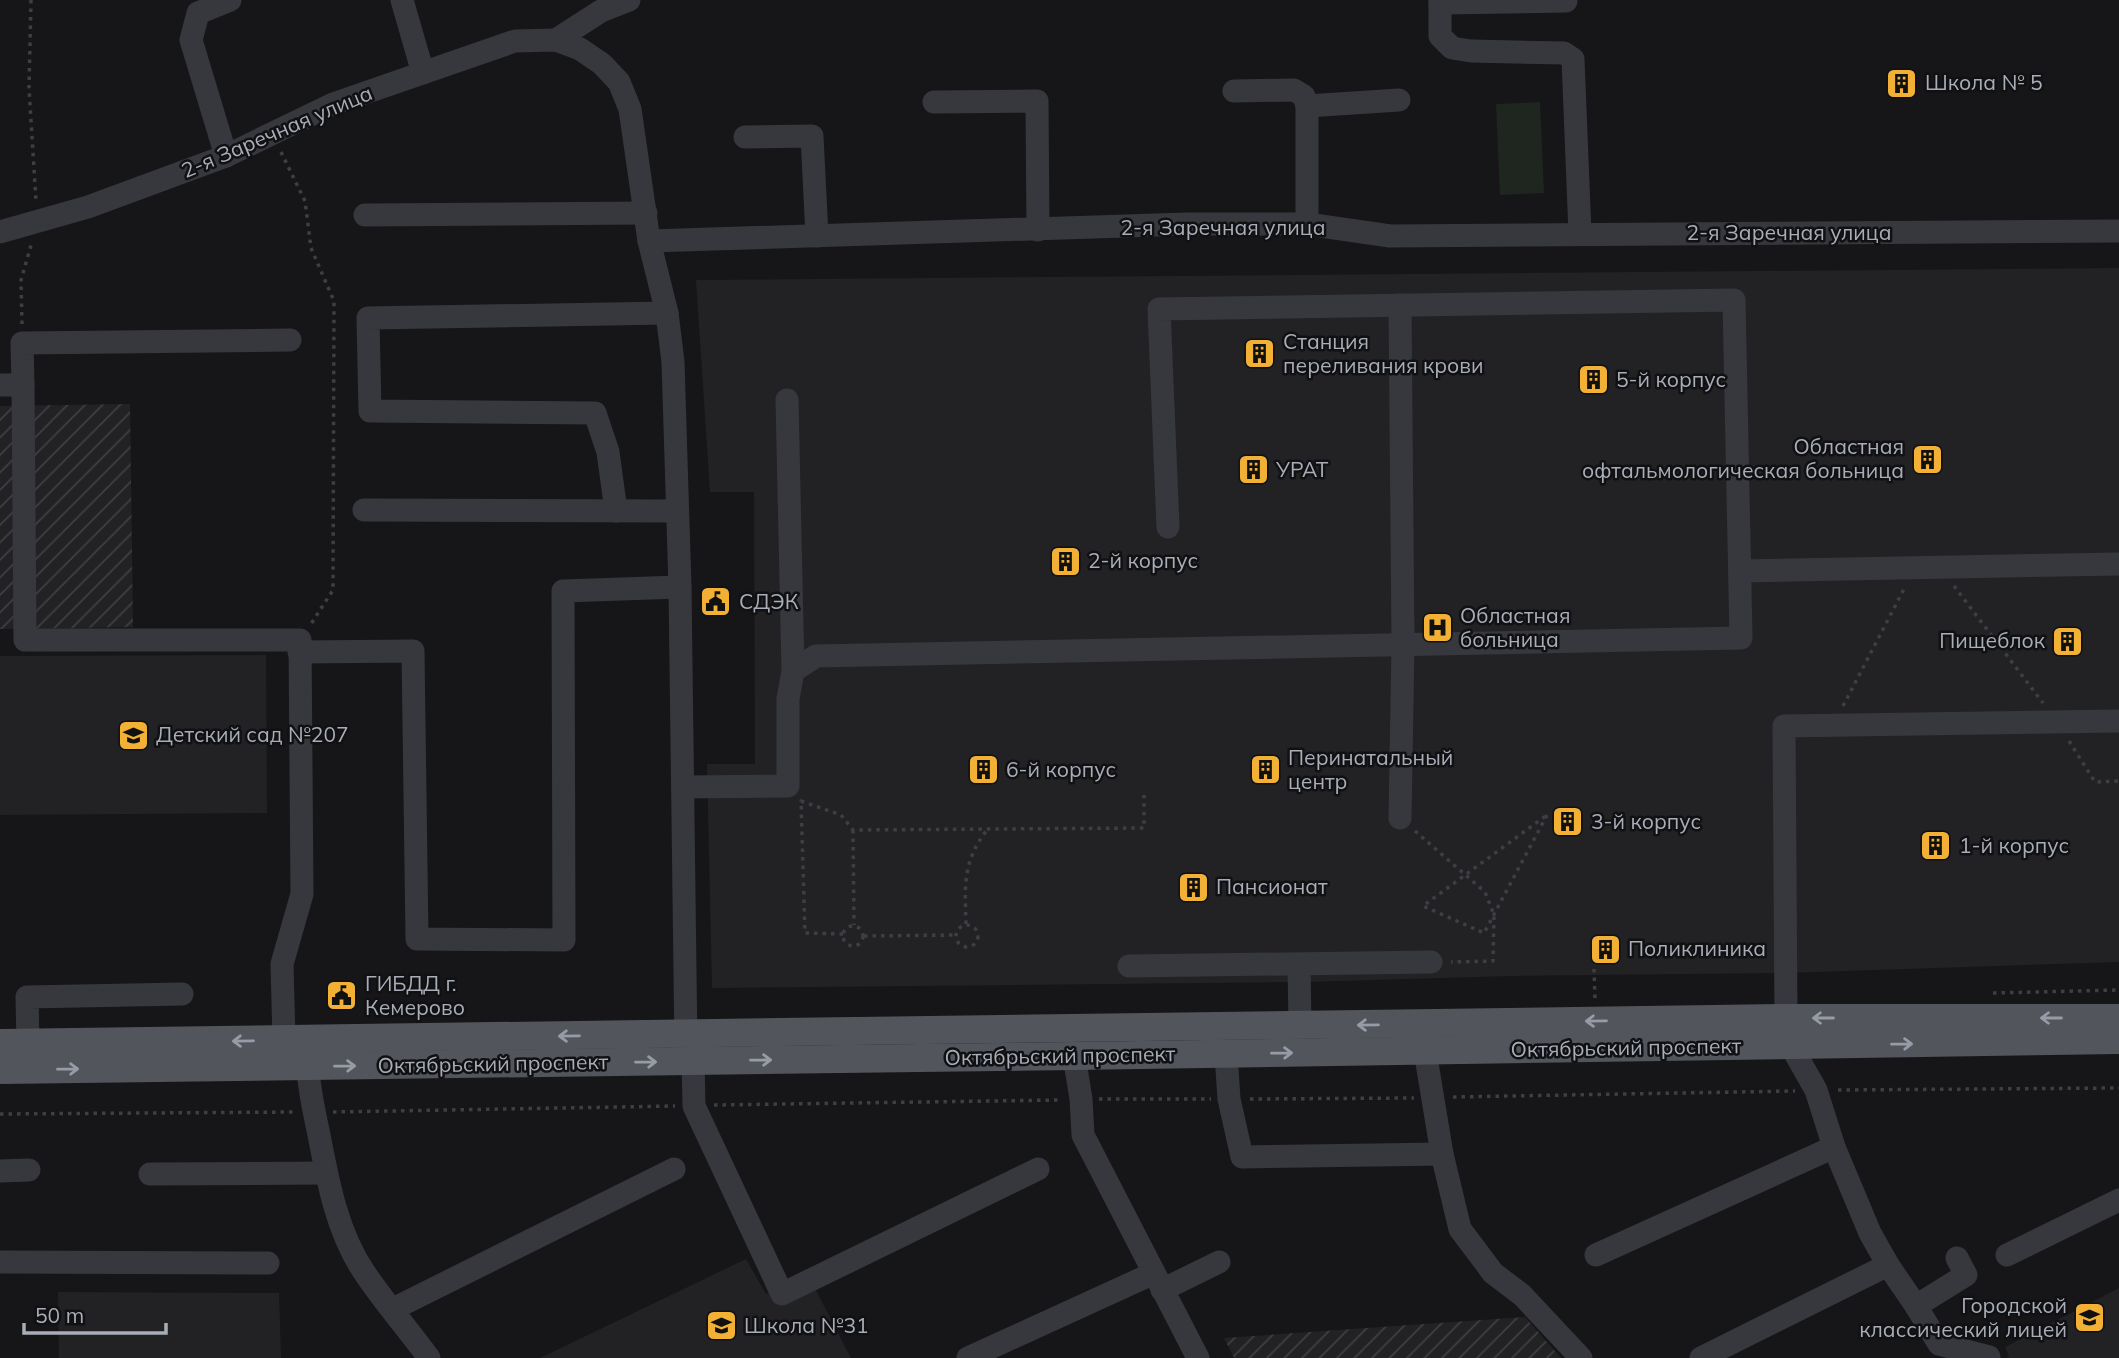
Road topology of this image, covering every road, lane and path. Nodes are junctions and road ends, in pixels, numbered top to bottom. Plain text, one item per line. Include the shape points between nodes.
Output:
1 (31, 0) edge
2 (230, 0) edge
3 (402, 0) edge
4 (629, 0) edge
5 (1440, 1) edge
6 (1566, 1) edge
7 (556, 40) junction
8 (423, 73) junction
9 (1234, 91) dead end
10 (1399, 100) dead end
11 (934, 102) dead end
12 (1307, 106) junction
13 (272, 134) junction
14 (745, 136) dead end
15 (226, 156) junction
16 (646, 213) junction
17 (365, 215) dead end
18 (37, 221) junction
19 (1307, 224) junction
20 (1038, 230) junction
21 (2119, 231) edge
22 (0, 232) edge
23 (1580, 234) junction
24 (817, 236) junction
25 (649, 241) junction
26 (1400, 305) junction
27 (667, 313) junction
28 (290, 340) dead end
29 (22, 343) junction
30 (11, 385) edge
31 (787, 401) dead end
32 (364, 510) dead end
33 (615, 511) junction
34 (677, 511) junction
35 (1168, 527) dead end
36 (2119, 564) edge
37 (1914, 568) junction
38 (1940, 568) junction
39 (1740, 571) junction
40 (680, 587) junction
41 (1403, 644) junction
42 (300, 646) junction
43 (793, 671) junction
44 (2119, 720) edge
45 (2057, 721) junction
46 (1833, 725) junction
47 (2119, 781) edge
48 (683, 787) junction
49 (1144, 794) dead end
50 (1400, 818) joint
51 (988, 829) junction
52 (853, 830) junction
53 (1466, 874) junction
54 (1494, 915) junction
55 (966, 924) junction
56 (854, 925) junction
57 (843, 934) junction
58 (957, 935) junction
59 (864, 936) junction
60 (1431, 962) joint
61 (1129, 965) dead end
62 (1299, 965) junction
63 (1594, 969) dead end
64 (182, 994) dead end
65 (1595, 999) dead end
66 (1786, 1018) junction
67 (2119, 1018) edge
68 (1300, 1026) junction
69 (2119, 1040) edge
70 (28, 1043) junction
71 (0, 1044) edge
72 (1791, 1046) junction
73 (299, 1049) junction
74 (1425, 1051) junction
75 (688, 1052) junction
76 (1226, 1054) junction
77 (1074, 1056) junction
78 (0, 1070) edge
79 (1834, 1147) junction
80 (1442, 1154) junction
81 (1038, 1169) dead end
82 (29, 1170) dead end
83 (674, 1170) dead end
84 (0, 1171) edge
85 (326, 1173) junction
86 (150, 1174) dead end
87 (2119, 1200) edge
88 (1596, 1255) dead end
89 (2007, 1255) dead end
90 (1957, 1258) dead end
91 (0, 1262) edge
92 (1219, 1262) dead end
93 (268, 1263) dead end
94 (1888, 1265) junction
95 (1158, 1281) junction
96 (1916, 1307) junction
97 (393, 1309) junction
98 (1938, 1351) edge
99 (1989, 1357) edge
100 (429, 1358) edge
101 (968, 1358) edge
102 (1198, 1358) edge
103 (1581, 1358) edge
104 (1701, 1358) edge

1 - 18 path via 29,88
2 - 15 street via 198,13 191,40
3 - 8 street
4 - 7 street via 601,11
5 - 6 street
5 - 23 street via 1440,36 1452,48 1564,53 1573,59
7 - 8 street, 2-я Заречная улица via 515,41
7 - 16 street, 2-я Заречная улица via 580,49 619,82 630,110
8 - 13 street, 2-я Заречная улица via 333,104
9 - 12 street via 1294,90 1304,96
10 - 12 street
11 - 20 street via 1037,101
12 - 19 street
13 - 15 street, 2-я Заречная улица
13 - 42 path via 305,201 311,248 334,302 333,590
14 - 24 street via 813,136
15 - 18 street, 2-я Заречная улица
16 - 17 street
16 - 25 street, 2-я Заречная улица
18 - 22 street, 2-я Заречная улица
18 - 29 path via 21,280
19 - 20 street, 2-я Заречная улица
19 - 23 street, 2-я Заречная улица via 1390,236
20 - 24 street, 2-я Заречная улица
21 - 23 street, 2-я Заречная улица
24 - 25 street, 2-я Заречная улица
25 - 27 street
26 - 35 street via 1159,309
26 - 39 street via 1734,300
26 - 41 street
27 - 33 street via 368,318 370,411 595,413 608,452
27 - 34 street via 673,362
28 - 29 street
29 - 30 street
30 - 42 street via 25,640
31 - 43 street
32 - 33 street
33 - 34 street
34 - 40 street
36 - 38 street
37 - 38 street
37 - 39 street
37 - 46 path
38 - 45 path
39 - 41 street via 1741,638
40 - 42 street via 564,591 565,940 418,939 413,651
40 - 48 street
41 - 43 street via 816,656
41 - 50 street
42 - 73 street via 302,894 282,964
43 - 48 street via 788,699 788,786
44 - 45 street
45 - 46 street
45 - 47 path via 2095,782
46 - 66 street via 1784,726
48 - 75 street
49 - 51 path via 1144,828
50 - 53 path
51 - 52 path
51 - 55 path via 975,847 965,875
52 - 56 path
52 - 57 path via 841,815 801,801 805,933
53 - 54 path via 1485,892
53 - 54 path via 1423,906 1484,933
53 - 54 path via 1547,815
54 - 60 path via 1493,961
55 - 58 path
55 - 58 path via 977,933 976,944 961,945
56 - 57 path
56 - 59 path
57 - 59 path via 845,942 853,946
58 - 59 path
60 - 62 street
61 - 62 street
62 - 68 street
63 - 65 path
64 - 70 street via 27,997
67 -> 66 main road, Октябрьский проспект
66 -> 68 main road, Октябрьский проспект
68 - 75 main road, Октябрьский проспект
72 -> 69 main road, Октябрьский проспект
70 - 71 main road, Октябрьский проспект
73 -> 70 main road, Октябрьский проспект
72 - 74 main road, Октябрьский проспект
72 - 79 street via 1816,1090
73 - 75 main road, Октябрьский проспект
78 -> 73 main road, Октябрьский проспект
73 - 85 street
76 -> 74 main road, Октябрьский проспект
74 - 80 street
75 -> 77 main road, Октябрьский проспект
75 - 81 street via 694,1106 782,1294
76 - 77 main road, Октябрьский проспект
76 - 80 street via 1229,1099 1242,1157
77 - 95 street via 1083,1135
79 - 88 street
79 - 94 street
80 - 103 street via 1460,1230 1493,1273 1522,1295
82 - 84 street
83 - 97 street
85 - 86 street
85 - 97 street via 341,1229 363,1271
87 - 89 street
90 - 96 street via 1966,1275
91 - 93 street
92 - 95 street
94 - 96 street
94 - 104 street
95 - 101 street
95 - 102 street
96 - 98 street
97 - 100 street
98 - 99 street

